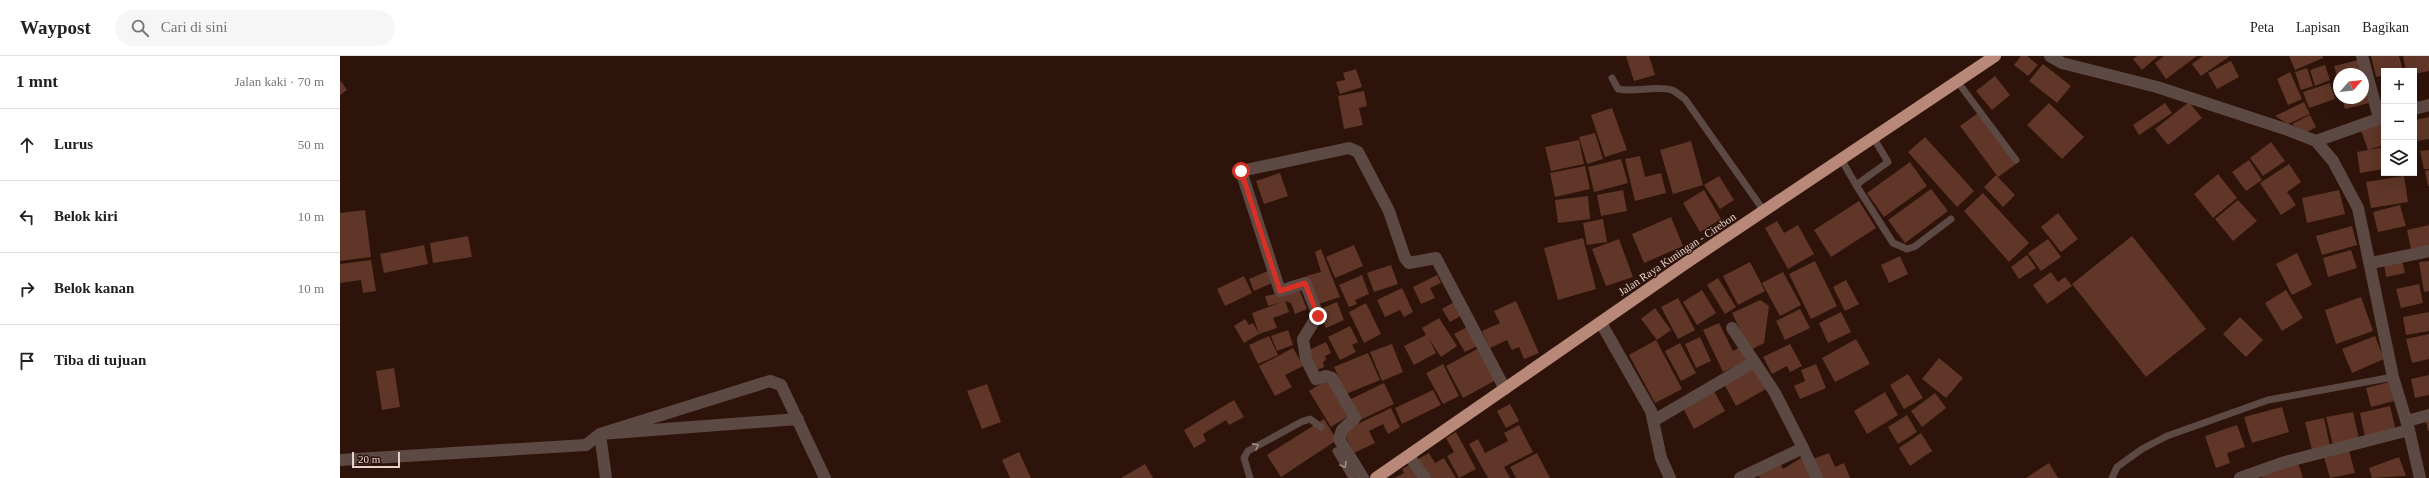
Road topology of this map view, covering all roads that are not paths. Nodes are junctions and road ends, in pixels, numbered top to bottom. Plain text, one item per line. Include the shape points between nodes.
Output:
1 (1995, 56) edge
2 (2050, 56) edge
3 (2362, 56) edge
4 (1612, 78) dead end
5 (1957, 81) junction
6 (2429, 105) edge
7 (2417, 108) edge
8 (2381, 114) edge
9 (2381, 117) edge
10 (1874, 137) junction
11 (2316, 141) junction
12 (1841, 159) junction
13 (2016, 160) dead end
14 (1856, 185) junction
15 (1764, 211) junction
16 (1951, 220) dead end
17 (2429, 251) edge
18 (2371, 263) junction
19 (1601, 323) junction
20 (1732, 328) dead end
21 (1754, 362) junction
22 (2393, 377) junction
23 (1505, 389) junction
24 (2429, 416) edge
25 (798, 419) junction
26 (1653, 422) junction
27 (2408, 425) junction
28 (1321, 427) dead end
29 (600, 434) junction
30 (1803, 448) junction
31 (1336, 451) dead end
32 (1408, 456) junction
33 (340, 460) edge
34 (606, 478) edge
35 (826, 478) edge
36 (1250, 478) edge
37 (1352, 478) edge
38 (1363, 478) edge
39 (1376, 478) edge
40 (1425, 478) edge
41 (1670, 478) edge
42 (1740, 478) edge
43 (1817, 478) edge
44 (2112, 478) edge
45 (2240, 478) edge
46 (2420, 478) edge

1 - 5 highway, Jalan Raya Kuningan - Cirebon
2 - 11 street via 2062,62 2157,87
3 - 8 street
4 - 15 lane via 1618,89 1672,90 1685,99
5 - 10 highway, Jalan Raya Kuningan - Cirebon
5 - 13 lane
6 - 7 street
9 - 11 street
10 - 12 highway, Jalan Raya Kuningan - Cirebon
10 - 14 lane via 1888,162
11 - 18 street via 2333,161 2358,208
12 - 14 lane
12 - 15 highway, Jalan Raya Kuningan - Cirebon
14 - 16 lane via 1893,243 1907,249 1914,247
15 - 19 highway, Jalan Raya Kuningan - Cirebon
17 - 18 street
18 - 22 street
19 - 23 highway, Jalan Raya Kuningan - Cirebon
19 - 26 street via 1651,412
20 - 21 street
21 - 26 street
21 - 30 street via 1775,393
22 - 27 street
22 - 44 lane via 2268,400 2167,436 2142,449 2117,467
23 - 32 highway, Jalan Raya Kuningan - Cirebon
23 - 38 street via 1436,258 1409,263 1405,258 1389,211 1355,149 1349,148 1241,171 1280,291 1305,283 1318,316 1303,339 1306,360 1316,379 1326,376 1332,378 1355,418 1342,430 1339,439
24 - 27 street
25 - 29 street
25 - 29 street via 782,385 770,381
25 - 35 street
26 - 41 street via 1661,458
27 - 45 street
27 - 46 street
36 -> 28 lane via 1244,458 1248,451 1300,422 1310,419
29 - 33 street via 586,445
29 - 34 street
30 - 42 street
30 - 43 street
31 -> 37 lane
32 - 39 highway, Jalan Raya Kuningan - Cirebon
32 - 40 street

